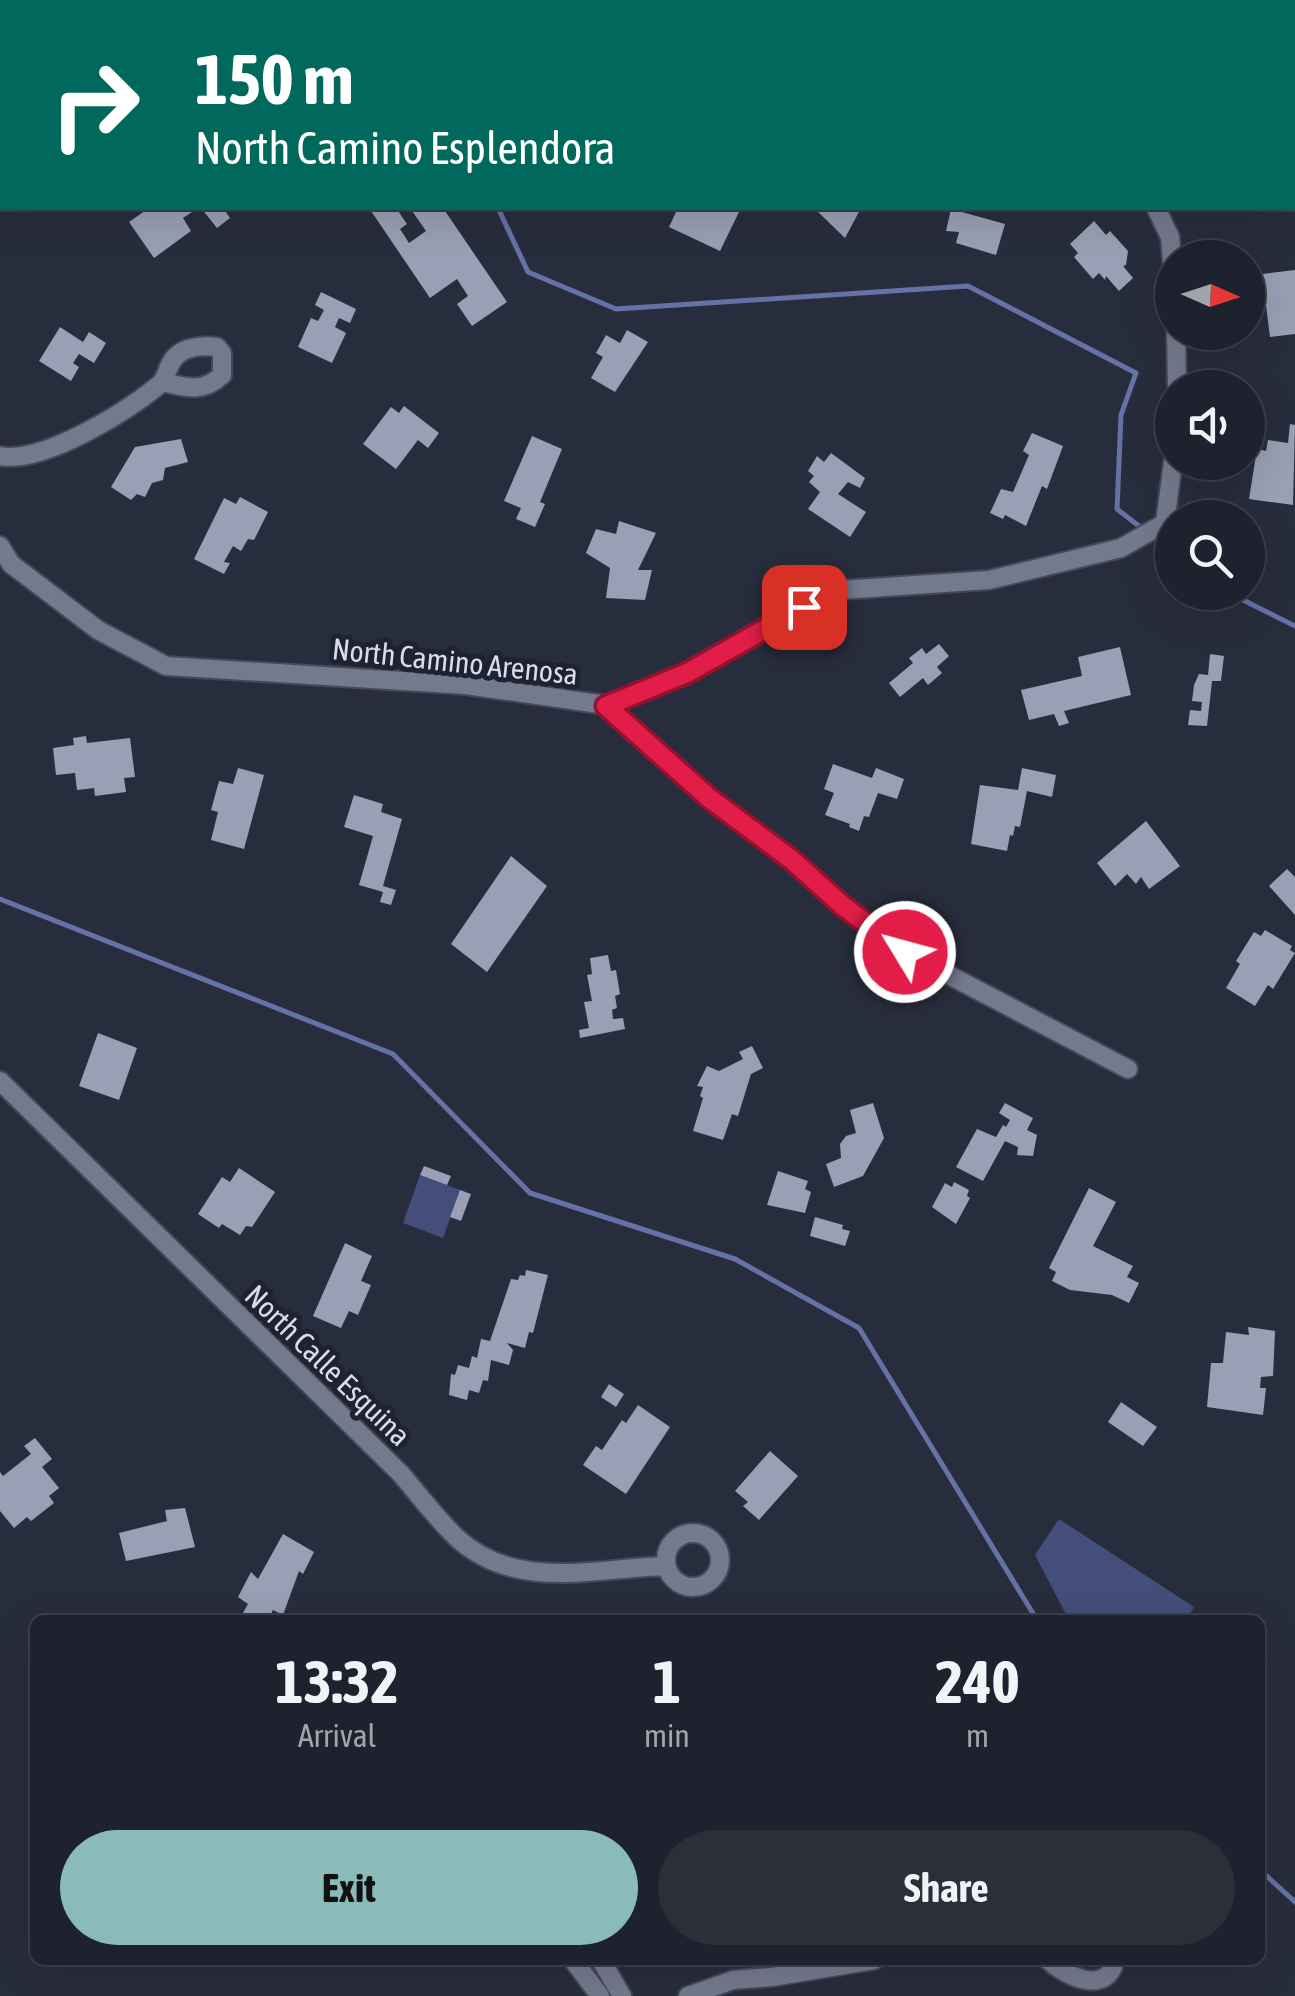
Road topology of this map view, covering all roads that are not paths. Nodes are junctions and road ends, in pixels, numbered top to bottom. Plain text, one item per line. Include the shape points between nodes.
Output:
1 (1157, 210) edge
2 (1170, 240) edge
3 (164, 382) dead end
4 (0, 456) edge
5 (1172, 480) edge
6 (0, 546) edge
7 (606, 706) junction
8 (1128, 1068) dead end
9 (0, 1081) edge
10 (666, 1566) dead end
11 (577, 1965) edge
12 (604, 1965) edge
13 (844, 1965) edge
14 (1054, 1965) edge
15 (1114, 1965) edge
16 (772, 1977) junction
17 (600, 1996) edge
18 (622, 1996) edge
19 (688, 1996) edge
20 (752, 1996) edge

1 - 2 street
3 - 4 street via 76,439
5 - 7 street via 1166,523 1122,548 988,580 841,590 687,673
6 - 7 street, North Camino Arenosa via 12,564 98,630 166,666 466,685
7 - 8 street, North Camino Arenosa via 709,798 905,952
9 - 10 street, North Calle Esquina via 460,1541 513,1570 554,1574
11 - 17 street
12 - 18 street
13 - 16 street
14 - 15 street via 1088,1984 1105,1979
16 - 19 street via 733,1980
16 - 20 street

